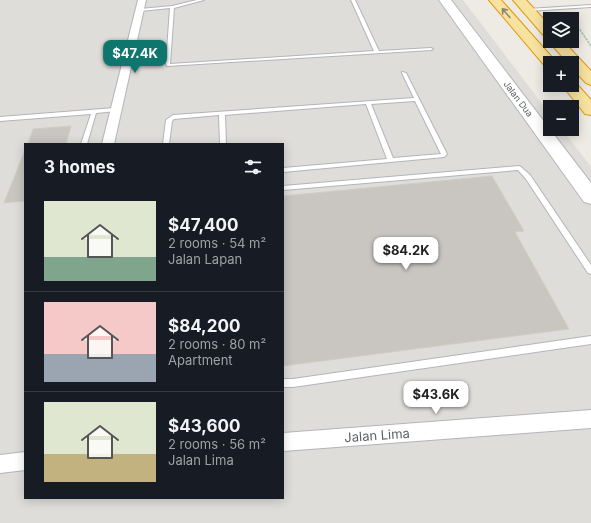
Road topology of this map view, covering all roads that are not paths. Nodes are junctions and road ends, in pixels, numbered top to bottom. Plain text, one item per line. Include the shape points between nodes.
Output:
1 (142, 0) edge
2 (202, 0) edge
3 (353, 0) edge
4 (445, 0) edge
5 (495, 0) edge
6 (519, 0) edge
7 (591, 6) edge
8 (172, 7) junction
9 (140, 10) junction
10 (528, 10) junction
11 (543, 26) edge
12 (523, 31) junction
13 (543, 34) edge
14 (563, 48) edge
15 (432, 49) dead end
16 (378, 52) junction
17 (544, 56) edge
18 (404, 73) dead end
19 (591, 80) edge
20 (576, 92) edge
21 (416, 99) junction
22 (368, 103) junction
23 (590, 109) edge
24 (115, 110) junction
25 (94, 111) junction
26 (222, 113) junction
27 (0, 118) edge
28 (84, 143) edge
29 (108, 143) edge
30 (166, 143) edge
31 (223, 143) edge
32 (391, 161) junction
33 (284, 170) edge
34 (284, 188) edge
35 (591, 197) edge
36 (591, 271) edge
37 (591, 340) edge
38 (284, 383) edge
39 (591, 419) edge
40 (284, 442) edge
41 (24, 461) edge
42 (0, 464) edge

1 - 9 street
2 - 8 lane
3 - 16 lane
4 - 35 main road, Jalan Dua
12 -> 5 highway
6 - 10 highway
7 - 10 lane
8 - 9 lane
8 - 16 lane via 168,64 170,65
9 - 24 street
10 - 11 highway
12 - 13 highway
12 - 17 highway
14 - 19 highway
15 - 16 lane
18 - 21 lane
20 - 23 highway
21 - 22 lane
21 - 32 lane via 444,154 437,157
22 - 26 lane
22 - 32 lane
24 - 25 lane
24 - 29 street
25 - 27 lane
25 - 28 lane
26 - 30 lane via 171,118
26 - 31 lane
32 - 33 lane
34 - 36 lane via 519,168 528,177
37 - 38 lane
39 - 40 street, Jalan Lima
41 - 42 street

